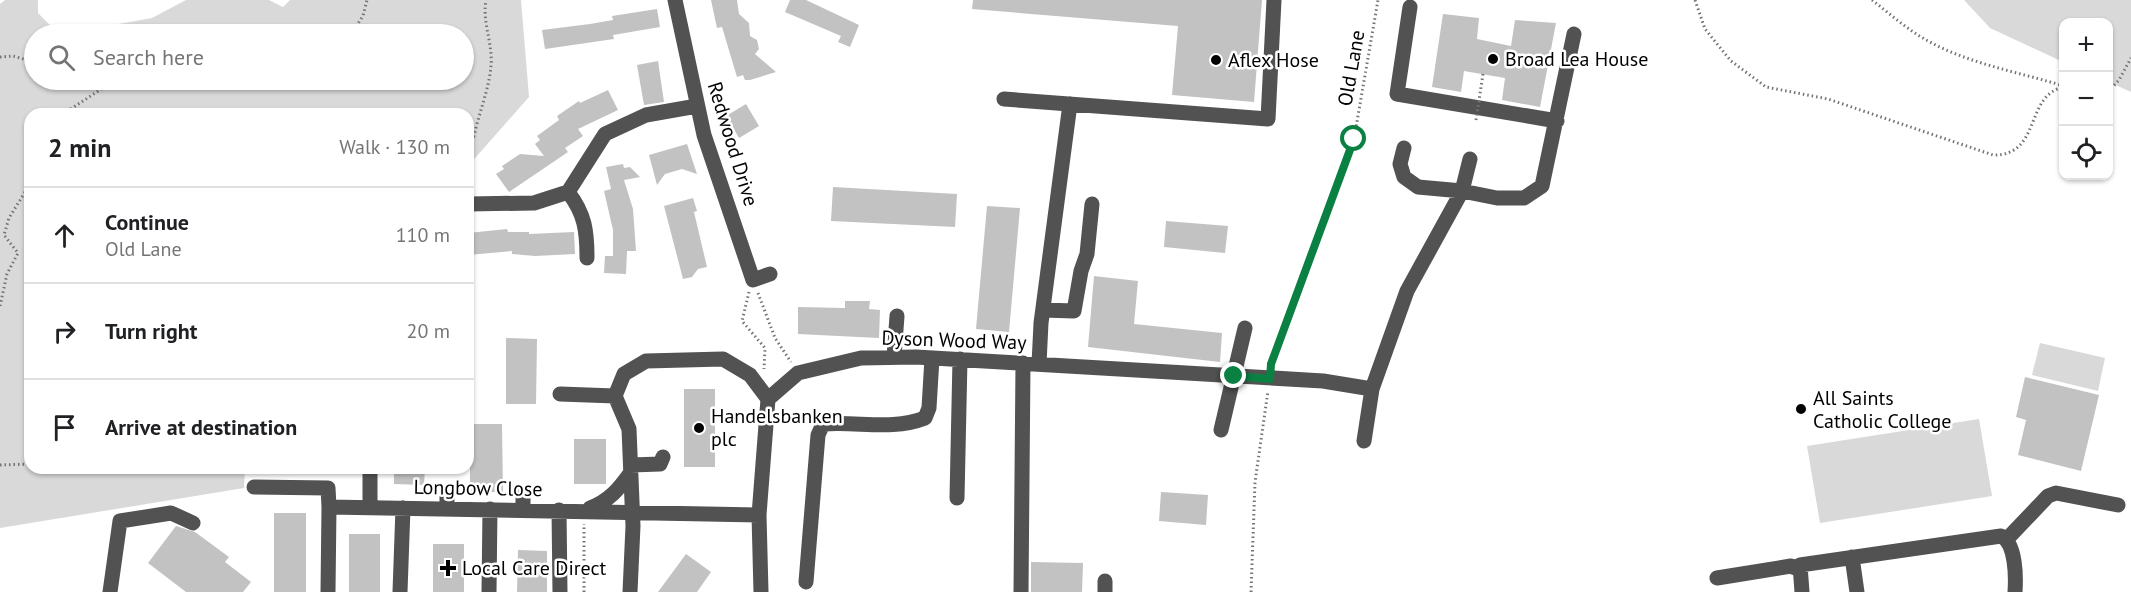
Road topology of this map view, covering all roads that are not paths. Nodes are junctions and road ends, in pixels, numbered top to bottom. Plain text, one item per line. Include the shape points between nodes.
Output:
1 (675, 0) edge
2 (1274, 0) edge
3 (1410, 7) dead end
4 (1574, 34) dead end
5 (1005, 99) dead end
6 (1070, 104) junction
7 (698, 106) junction
8 (1557, 121) junction
9 (1404, 148) dead end
10 (1470, 159) dead end
11 (1462, 191) junction
12 (568, 192) junction
13 (474, 204) edge
14 (1092, 204) dead end
15 (587, 258) dead end
16 (770, 274) dead end
17 (1043, 310) junction
18 (897, 316) dead end
19 (1245, 328) dead end
20 (894, 357) junction
21 (932, 358) junction
22 (960, 359) junction
23 (1023, 363) junction
24 (1039, 364) junction
25 (1234, 376) junction
26 (1372, 388) junction
27 (560, 394) dead end
28 (766, 395) junction
29 (615, 396) junction
30 (1221, 430) dead end
31 (1364, 441) dead end
32 (663, 457) dead end
33 (631, 469) junction
34 (370, 474) edge
35 (254, 487) dead end
36 (447, 492) dead end
37 (523, 494) dead end
38 (957, 498) dead end
39 (2118, 505) dead end
40 (329, 507) junction
41 (370, 508) junction
42 (403, 508) junction
43 (447, 509) junction
44 (490, 509) junction
45 (523, 510) junction
46 (559, 510) junction
47 (585, 510) junction
48 (631, 511) junction
49 (759, 515) junction
50 (193, 523) dead end
51 (2007, 539) junction
52 (1852, 557) junction
53 (1798, 569) junction
54 (1717, 578) dead end
55 (806, 582) dead end
56 (110, 592) edge
57 (328, 592) edge
58 (400, 592) edge
59 (489, 592) edge
60 (560, 592) edge
61 (630, 592) edge
62 (761, 592) edge
63 (1021, 592) edge
64 (1802, 592) edge
65 (1857, 592) edge
66 (2015, 592) edge

1 - 7 street, Redwood Drive
2 - 6 street via 1268,118
3 - 8 street via 1397,93
4 - 8 street via 1576,52
5 - 6 street
6 - 17 street
7 - 12 street via 646,115 605,134
7 - 16 street, Redwood Drive via 704,135 753,280
8 - 11 street via 1542,186 1524,198 1497,198
9 - 11 street via 1400,164 1404,177 1418,187
10 - 11 street
11 - 26 street via 1407,291
12 - 13 street via 534,202
12 - 15 street via 581,209 587,231
14 - 17 street via 1087,254 1074,311
17 - 24 street
18 - 20 street
19 - 25 street
20 - 21 street, Dyson Wood Way
20 - 28 street, Dyson Wood Way via 861,358 798,373
21 - 22 street, Dyson Wood Way
21 - 55 street via 925,418 887,426 823,424 818,435
22 - 23 street, Dyson Wood Way
22 - 38 street
23 - 24 street, Dyson Wood Way
23 - 63 street
24 - 25 street, Dyson Wood Way
25 - 26 street, Dyson Wood Way
25 - 30 street
26 - 31 street
27 - 29 street
28 - 29 street via 750,375 723,359 646,361 624,374
28 - 49 street
29 - 33 street via 629,429
32 - 33 street via 660,464
33 - 47 street, Longbow Close via 617,491
33 - 48 street
34 - 41 street
35 - 40 street via 328,488
36 - 43 street
37 - 45 street
39 - 51 street via 2056,493 2048,496
40 - 41 street, Longbow Close
40 - 57 street
41 - 42 street, Longbow Close
42 - 43 street, Longbow Close
42 - 58 street
43 - 44 street, Longbow Close
44 - 45 street, Longbow Close
44 - 59 street
45 - 46 street, Longbow Close
46 - 47 street, Longbow Close
46 - 60 street
47 - 48 street, Longbow Close
48 - 49 street, Longbow Close
48 - 61 street
49 - 62 street
50 - 56 street via 171,513 120,521
51 - 52 street via 2001,536
51 - 66 street
52 - 53 street via 1800,565
52 - 65 street
53 - 54 street via 1791,566
53 - 64 street

